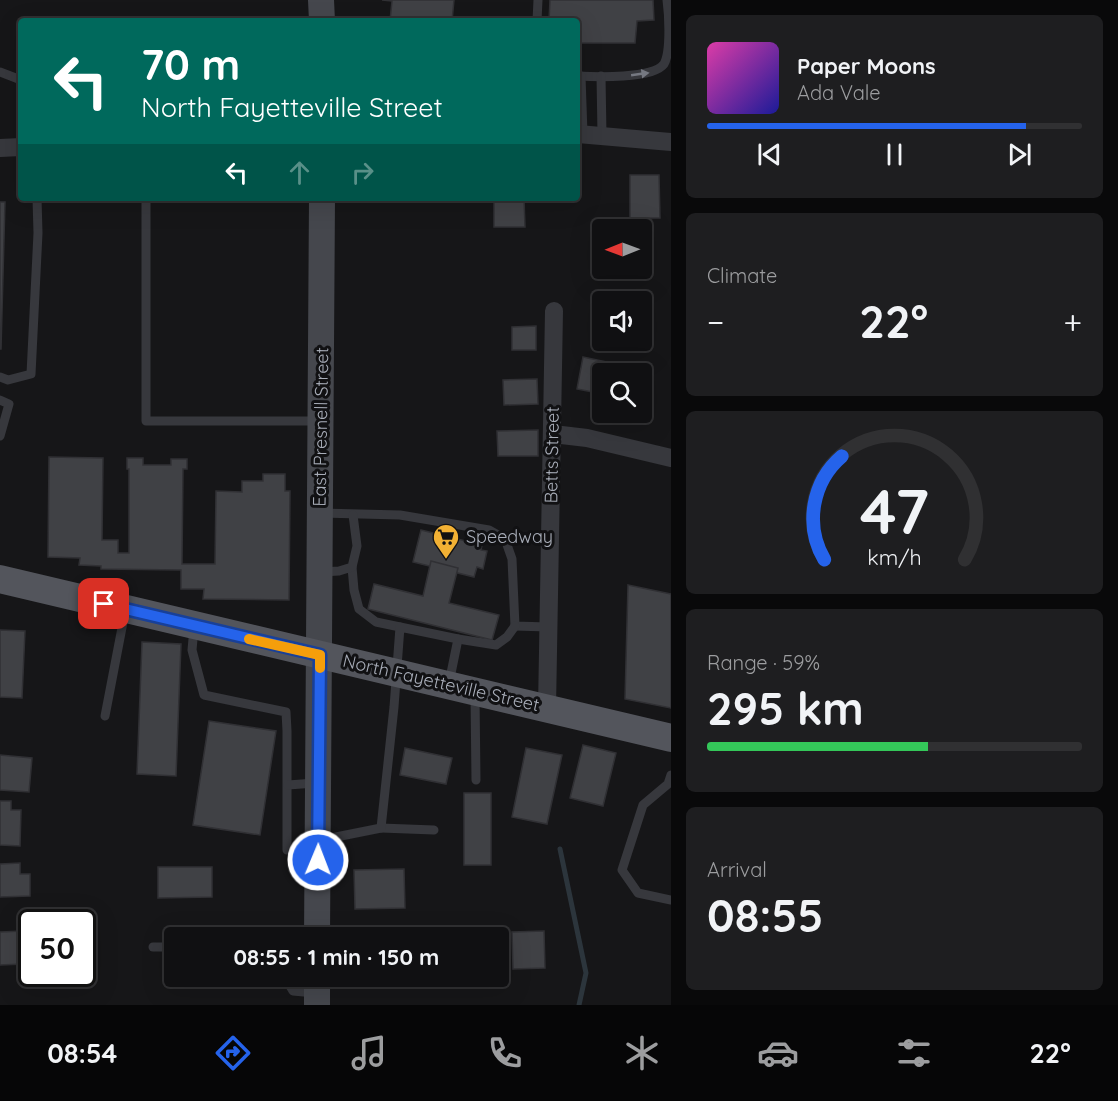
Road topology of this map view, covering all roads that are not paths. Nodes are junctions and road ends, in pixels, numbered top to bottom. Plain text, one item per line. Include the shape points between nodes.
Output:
1 (321, 0) edge
2 (538, 0) edge
3 (667, 0) edge
4 (322, 18) edge
5 (537, 18) edge
6 (0, 72) edge
7 (580, 76) edge
8 (601, 76) junction
9 (18, 79) edge
10 (580, 134) edge
11 (602, 135) junction
12 (671, 142) edge
13 (18, 147) edge
14 (0, 148) edge
15 (37, 201) edge
16 (146, 201) edge
17 (322, 201) edge
18 (554, 311) dead end
19 (0, 377) edge
20 (0, 400) edge
21 (321, 421) junction
22 (553, 434) junction
23 (0, 436) edge
24 (671, 458) edge
25 (321, 513) junction
26 (353, 515) junction
27 (352, 567) junction
28 (319, 572) junction
29 (0, 579) edge
30 (125, 609) junction
31 (194, 626) junction
32 (515, 626) junction
33 (400, 627) junction
34 (548, 627) junction
35 (458, 639) junction
36 (320, 655) junction
37 (395, 672) junction
38 (462, 688) junction
39 (548, 708) junction
40 (105, 716) dead end
41 (671, 738) edge
42 (671, 775) edge
43 (476, 780) dead end
44 (318, 782) junction
45 (288, 784) junction
46 (381, 828) junction
47 (434, 830) dead end
48 (318, 841) junction
49 (287, 850) dead end
50 (671, 900) edge
51 (317, 927) edge
52 (153, 947) dead end
53 (164, 947) edge
54 (291, 987) edge
55 (317, 992) edge

1 - 4 main road
2 - 5 lane
8 -> 3 lane via 650,72 665,63 670,20
6 - 9 lane
7 - 8 lane
8 - 11 lane
10 - 11 street
11 - 12 street
13 - 14 street
15 - 19 lane via 31,374 8,380
16 - 21 lane via 146,421
17 - 21 main road, East Presnell Street
18 - 22 street, Betts Street
20 - 23 lane via 9,404
21 - 25 main road, East Presnell Street
22 - 24 street
22 - 34 street, Betts Street
25 - 26 lane
25 - 28 main road, East Presnell Street
26 - 27 lane via 357,546
26 - 32 lane via 400,515 489,530 505,539 512,559
27 - 28 lane
27 - 33 lane via 358,609 376,622
28 - 36 main road, East Presnell Street
29 - 30 main road, North Fayetteville Street
30 - 31 main road, North Fayetteville Street
30 - 40 lane
31 - 36 main road, North Fayetteville Street
31 - 45 lane via 192,650 204,694 286,712
32 - 34 lane
32 - 35 lane via 496,645
33 - 35 lane
33 - 37 lane
34 - 39 street, Betts Street
35 - 38 lane
36 - 37 main road, North Fayetteville Street
36 - 44 main road, East Presnell Street
37 - 38 main road, North Fayetteville Street
37 - 46 lane
38 - 39 main road, North Fayetteville Street
38 - 43 lane
39 - 41 main road, North Fayetteville Street
42 - 50 lane via 668,784 643,805 622,870 639,893
44 - 45 lane
44 - 48 main road, East Presnell Street
45 - 49 lane
46 - 47 lane
46 - 48 lane
48 - 51 main road, East Presnell Street
52 - 53 lane
54 - 55 lane via 293,991

